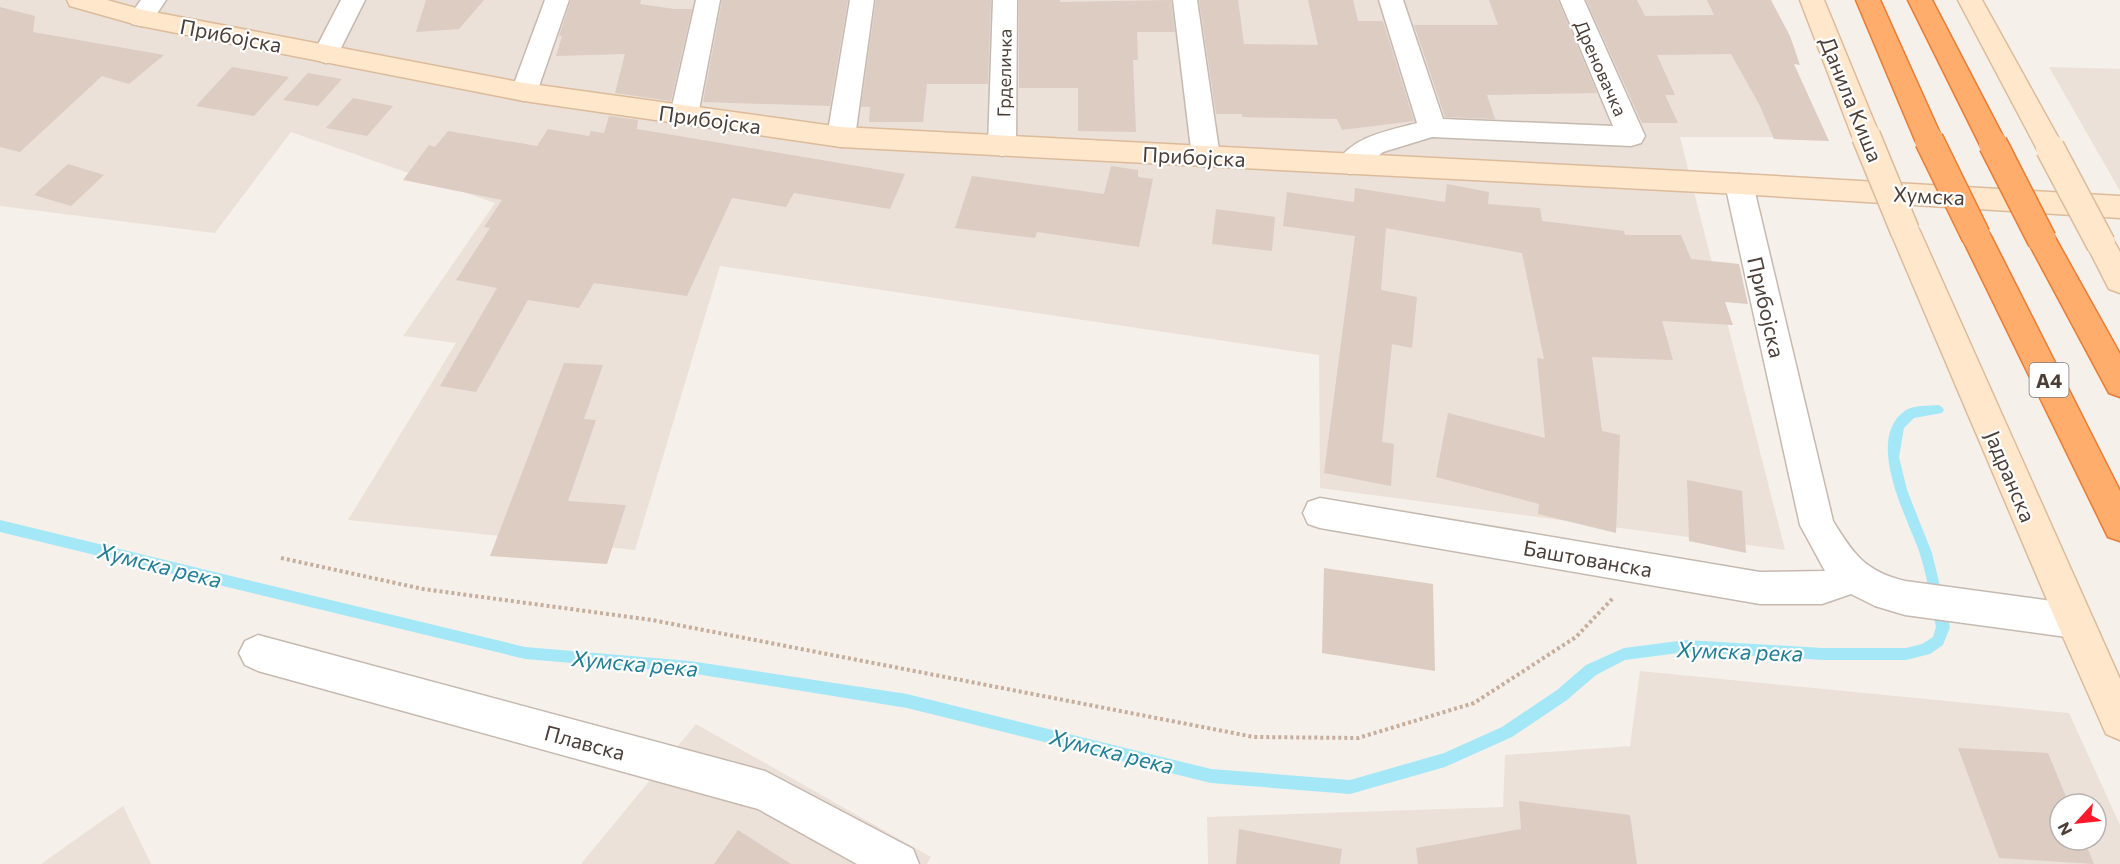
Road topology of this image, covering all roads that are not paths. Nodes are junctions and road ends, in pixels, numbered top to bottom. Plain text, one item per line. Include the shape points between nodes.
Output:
1 (79, 0) edge
2 (353, 0) edge
3 (557, 0) edge
4 (708, 0) edge
5 (862, 0) edge
6 (1005, 0) edge
7 (1185, 0) edge
8 (1391, 0) edge
9 (1572, 0) edge
10 (1812, 0) edge
11 (1868, 0) edge
12 (1920, 0) edge
13 (1970, 0) edge
14 (147, 9) edge
15 (326, 54) junction
16 (524, 93) junction
17 (684, 115) junction
18 (1431, 128) junction
19 (841, 137) junction
20 (1002, 146) junction
21 (1206, 157) junction
22 (1350, 164) junction
23 (1739, 184) junction
24 (2120, 207) edge
25 (1905, 231) joint
26 (2120, 280) edge
27 (2120, 384) edge
28 (1320, 513) dead end
29 (2120, 526) edge
30 (1854, 577) junction
31 (2074, 621) junction
32 (258, 652) dead end
33 (2120, 721) edge
34 (898, 864) edge

1 - 14 street, Прибојска
2 - 15 street
3 - 16 street
4 - 17 street
5 - 19 street
6 - 20 street, Грделичка
7 - 21 street
8 - 18 street
9 - 18 street, Дреновачка via 1631,136
10 - 25 street, Данила Киша, bridge
11 - 29 highway, A4, bridge via 1929,140
12 - 27 highway, bridge
13 - 26 street, bridge
14 - 15 street, Прибојска
15 - 16 street, Прибојска
16 - 17 street, Прибојска
17 - 19 street, Прибојска
18 - 22 street via 1373,145
19 - 20 street, Прибојска
20 - 21 street, Прибојска
21 - 22 street, Прибојска
22 - 23 street, Прибојска
23 - 24 street, Хумска
23 - 30 street, Прибојска via 1817,525 1839,562
25 - 31 street, Јадранска
28 - 30 street, Баштованска via 1760,588 1822,588
30 - 31 street, Прибојска via 1875,590 1905,598
31 - 33 street, Јадранска
32 - 34 street, Плавска via 765,791

